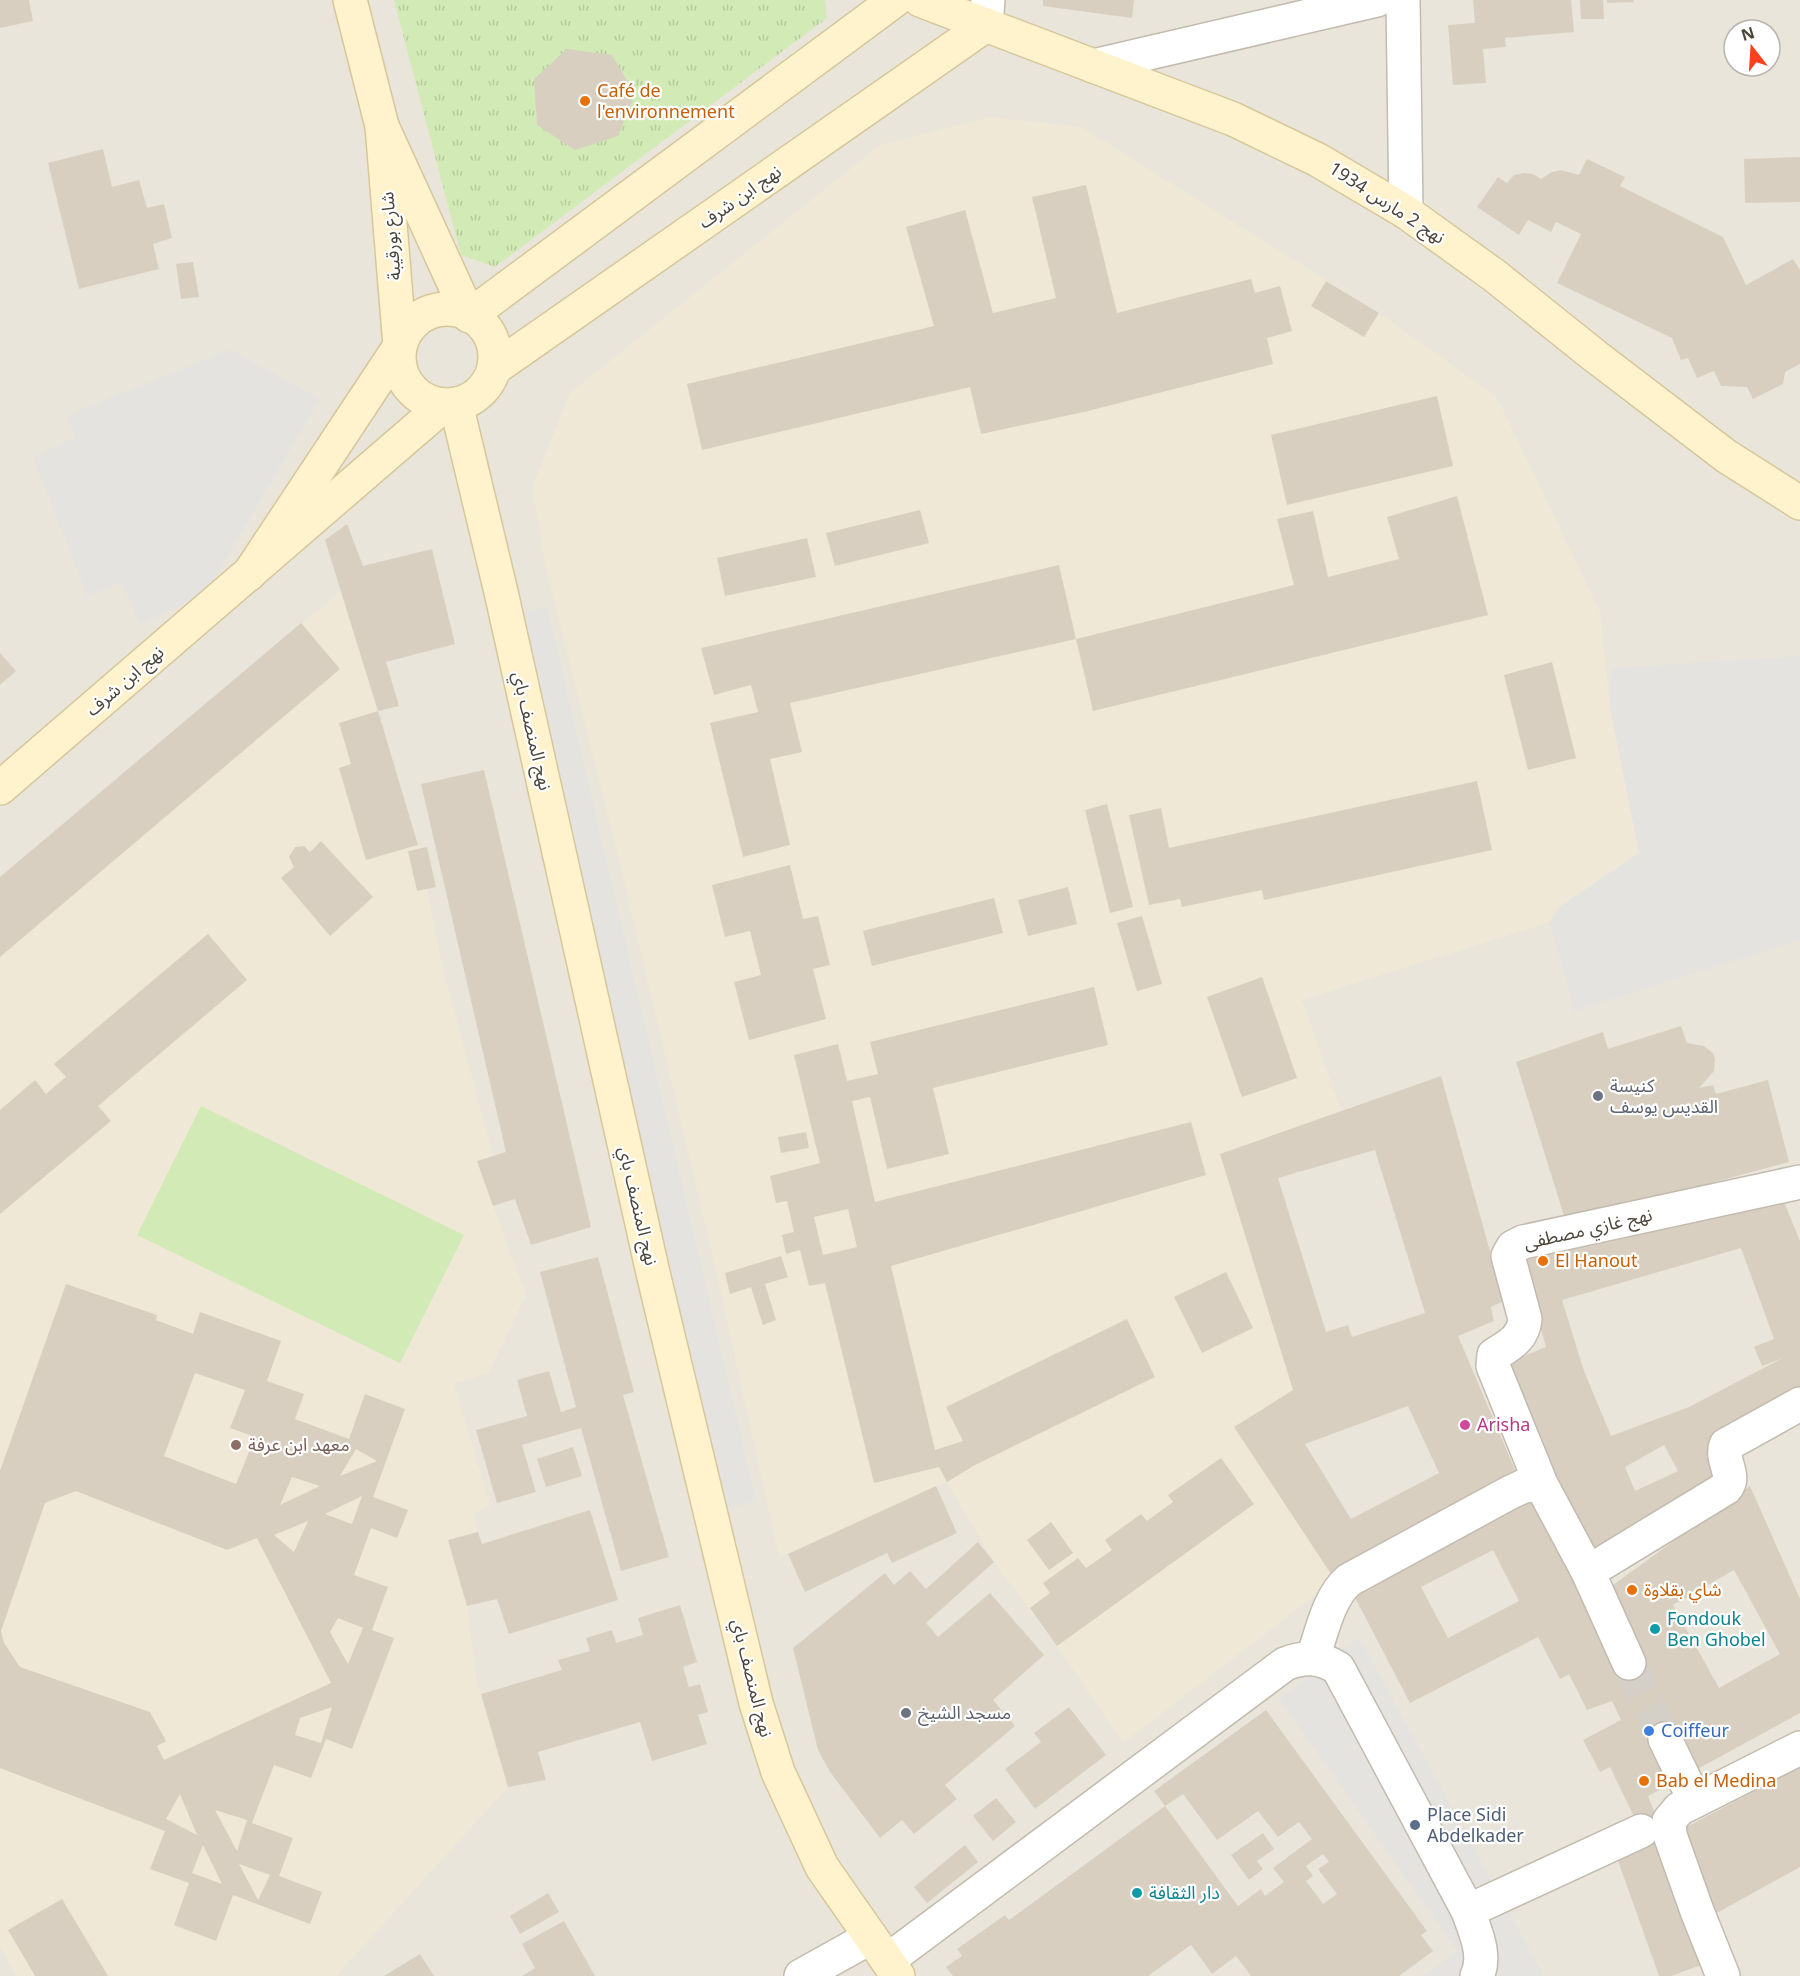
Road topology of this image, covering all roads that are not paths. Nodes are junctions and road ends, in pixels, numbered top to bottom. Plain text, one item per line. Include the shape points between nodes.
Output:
1 (350, 0) edge
2 (895, 0) edge
3 (920, 0) edge
4 (1377, 0) edge
5 (1403, 0) edge
6 (987, 13) edge
7 (1093, 66) junction
8 (382, 126) junction
9 (1406, 212) junction
10 (469, 316) junction
11 (400, 346) junction
12 (495, 368) junction
13 (450, 405) junction
14 (1800, 503) edge
15 (249, 574) junction
16 (0, 788) edge
17 (1800, 1182) edge
18 (1800, 1404) edge
19 (1541, 1484) junction
20 (1588, 1572) junction
21 (1312, 1658) junction
22 (1629, 1663) tunnel mouth
23 (1665, 1739) tunnel mouth
24 (1800, 1748) edge
25 (1695, 1801) junction
26 (1656, 1825) junction
27 (1468, 1911) junction
28 (886, 1958) edge
29 (801, 1976) edge
30 (1477, 1976) edge
31 (1723, 1976) edge

1 - 8 street, شارع بورقيبة
2 - 10 street
3 - 6 street, نهج 2 مارس 1934
4 - 7 street
5 - 9 street
6 - 7 street, نهج 2 مارس 1934
6 - 12 street, نهج ابن شرف
7 - 9 street, نهج 2 مارس 1934 via 1233,119 1318,160
8 - 10 street, شارع بورقيبة
8 - 11 street, شارع بورقيبة
9 - 14 street, نهج 2 مارس 1934 via 1495,276 1726,456
10 - 11 street via 459,310 430,312 407,329
10 - 12 street via 483,325 491,337 496,352
11 - 13 street via 400,371 407,385 432,404
11 - 15 street, نهج ابن شرف
12 - 13 street via 478,395
13 - 15 street, نهج ابن شرف
13 - 28 street, نهج المنصف باي via 501,592 653,1273 756,1703 778,1772 822,1867
15 - 16 street, نهج ابن شرف
17 - 19 street, نهج غازي مصطفى via 1513,1247 1508,1256 1524,1329 1518,1339 1494,1355 1493,1366
18 - 20 street via 1726,1445 1724,1454 1730,1479 1726,1488
19 - 20 street, نهج غازي مصطفى
19 - 21 street via 1509,1493 1341,1586
20 - 22 street, نهج غازي مصطفى
21 - 27 street via 1338,1668
21 - 28 street via 1285,1664
23 - 25 street
24 - 25 street
25 - 26 street
26 - 27 street
26 - 31 street via 1670,1835
27 - 30 street via 1480,1951 1481,1968
28 - 29 street

